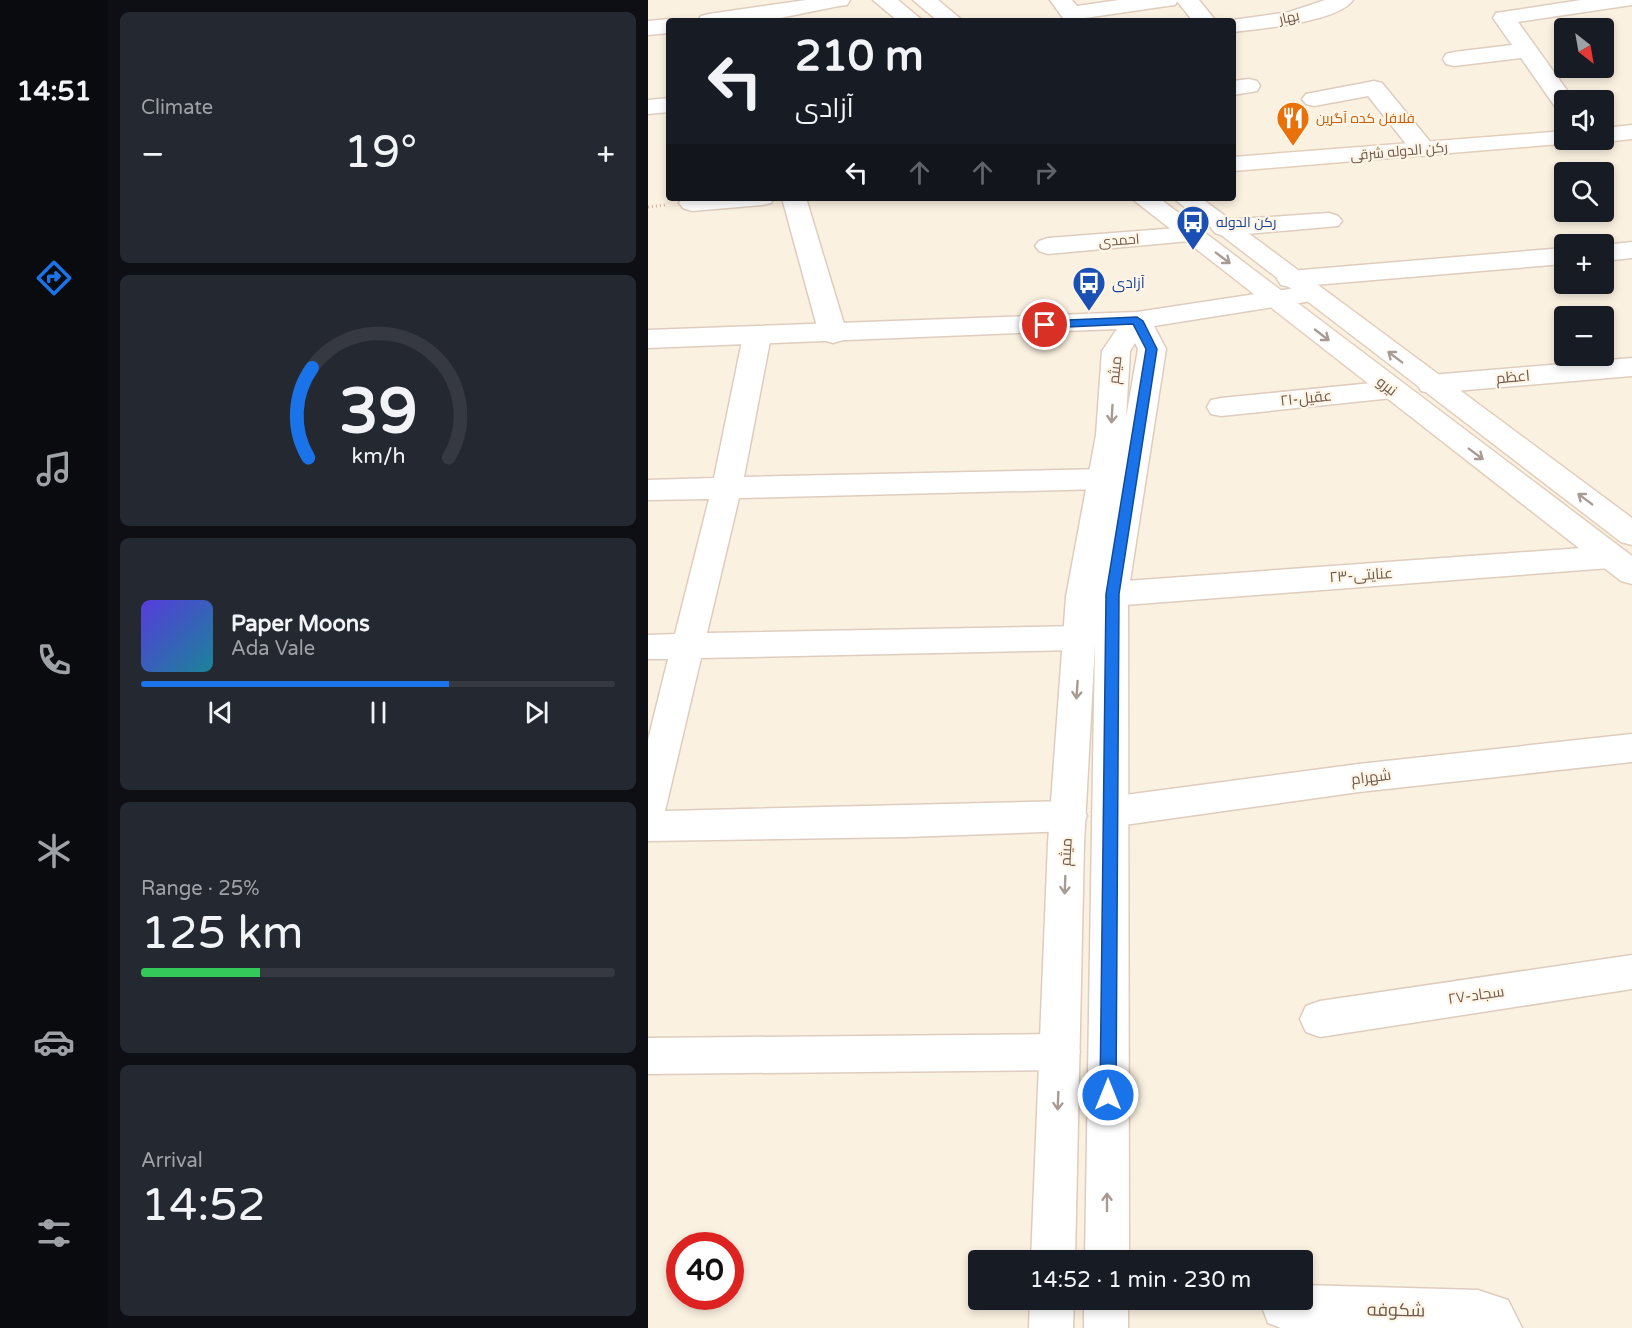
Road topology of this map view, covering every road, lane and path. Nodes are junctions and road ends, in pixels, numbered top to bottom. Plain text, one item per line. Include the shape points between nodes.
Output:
1 (839, 0) edge
2 (884, 0) edge
3 (924, 0) edge
4 (1061, 0) edge
5 (1167, 0) edge
6 (1187, 0) edge
7 (1342, 0) edge
8 (1625, 0) edge
9 (1585, 3) edge
10 (1511, 8) edge
11 (762, 18) edge
12 (908, 18) edge
13 (948, 18) edge
14 (1202, 18) edge
15 (1236, 25) edge
16 (666, 26) edge
17 (648, 28) edge
18 (1529, 54) junction
19 (1554, 55) edge
20 (1454, 59) dead end
21 (1555, 90) edge
22 (1314, 99) dead end
23 (666, 105) edge
24 (648, 107) edge
25 (1632, 132) edge
26 (1614, 134) edge
27 (1554, 139) edge
28 (1423, 149) junction
29 (1236, 164) edge
30 (720, 201) edge
31 (795, 201) edge
32 (1147, 201) edge
33 (1189, 201) edge
34 (692, 203) dead end
35 (1329, 221) dead end
36 (1224, 228) junction
37 (1191, 235) junction
38 (1048, 246) dead end
39 (1632, 250) edge
40 (1614, 252) edge
41 (1554, 257) edge
42 (1291, 290) junction
43 (1137, 321) junction
44 (833, 334) junction
45 (757, 336) junction
46 (648, 339) edge
47 (1632, 367) edge
48 (1431, 384) junction
49 (1392, 390) junction
50 (1221, 407) dead end
51 (1104, 479) junction
52 (726, 488) junction
53 (648, 490) edge
54 (1632, 534) edge
55 (1624, 562) edge
56 (1112, 594) junction
57 (1080, 638) junction
58 (648, 647) edge
59 (688, 647) junction
60 (1632, 747) edge
61 (648, 810) edge
62 (1110, 812) junction
63 (1069, 816) junction
64 (648, 826) edge
65 (1632, 972) edge
66 (1320, 1019) dead end
67 (1060, 1052) junction
68 (648, 1056) edge
69 (1053, 1250) edge
70 (1107, 1250) edge
71 (1313, 1308) edge
72 (1052, 1310) edge
73 (1106, 1310) edge
74 (1051, 1328) edge
75 (1106, 1328) edge
76 (1500, 1328) edge

1 - 11 street
2 - 12 street
3 - 13 street
4 - 5 street via 1071,13
6 - 14 street
7 - 15 street, بهار via 1325,10
8 - 9 street
9 - 10 street
10 - 18 street via 1504,18
16 - 17 street
18 - 19 street
18 - 20 street
18 - 21 street
22 - 28 street via 1385,87
23 - 24 street
25 - 26 street
27 - 28 street, رکن الدوله شرقی
28 - 29 street, رکن الدوله شرقی
30 - 34 street
31 - 44 street
32 - 37 street, نیرو
33 - 36 street, نیرو
35 - 36 street
36 - 42 street, نیرو
37 - 38 street, احمدی
37 -> 42 street, نیرو
39 - 40 street
41 - 42 street
42 - 43 street
48 -> 42 street, نیرو
42 -> 49 street, نیرو
43 - 44 street
43 -> 51 street, میثم via 1116,351
43 - 56 street via 1152,349
44 - 45 street
45 - 46 street
45 - 52 street
47 - 48 street, اعظم
54 -> 48 street, نیرو
49 - 50 street, ۲۱-عقیل
49 -> 55 street, نیرو
51 - 52 street
51 - 57 street, میثم via 1082,597
52 - 53 street
52 - 59 street
55 - 56 street, ۲۳-عنایتی
56 - 62 street
57 - 59 street
57 -> 63 street, میثم
58 - 59 street
59 - 61 street
60 - 62 street, شهرام
70 -> 62 street
63 - 64 street
63 -> 67 street, میثم
65 - 66 street, ۲۷-سجاد
67 - 68 street
67 -> 69 street, میثم
71 - 76 street, شکوفه via 1478,1312 1492,1316
72 - 74 street
73 - 75 street

